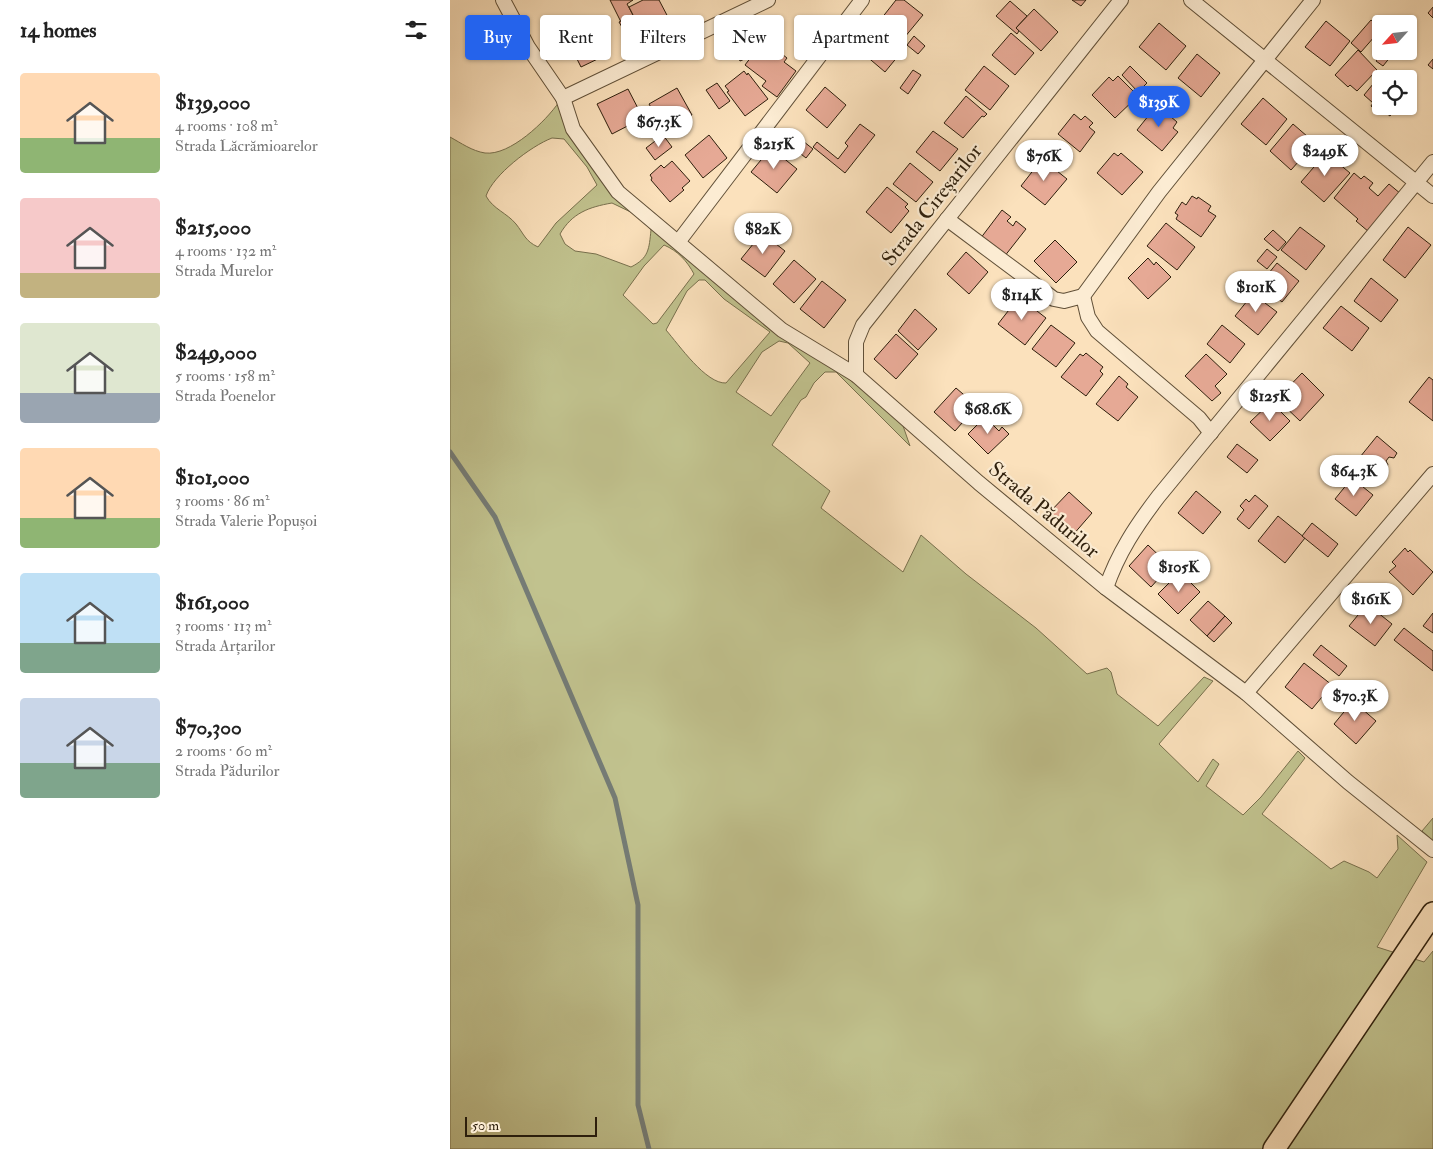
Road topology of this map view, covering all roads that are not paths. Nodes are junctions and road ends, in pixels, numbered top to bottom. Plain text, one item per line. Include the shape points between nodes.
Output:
1 (504, 0) edge
2 (768, 0) edge
3 (862, 0) edge
4 (1121, 0) edge
5 (1191, 0) edge
6 (1313, 0) edge
7 (1264, 59) junction
8 (564, 98) junction
9 (1433, 162) edge
10 (1417, 182) junction
11 (1433, 196) edge
12 (947, 219) junction
13 (679, 241) junction
14 (1083, 296) junction
15 (856, 375) junction
16 (1211, 433) junction
17 (1433, 474) edge
18 (1106, 588) junction
19 (1246, 693) junction
20 (1433, 850) edge
21 (1433, 913) edge
22 (1274, 1149) edge

1 - 8 street, Strada Pădurilor via 532,54
2 - 8 street
3 - 13 street
4 - 12 street, Strada Cireșarilor
5 - 7 street
6 - 7 street
7 - 10 street
7 - 14 street via 1159,192
8 - 13 street, Strada Pădurilor via 573,129 618,192
9 - 10 street
10 - 11 street
10 - 16 street
12 - 14 street via 1054,299 1064,301
12 - 15 street, Strada Cireșarilor via 864,324 856,342
13 - 15 street, Strada Pădurilor via 782,330
14 - 16 street via 1088,317 1097,331 1199,418
15 - 18 street, Strada Pădurilor
16 - 18 street via 1130,536
17 - 19 street
18 - 19 street, Strada Pădurilor
19 - 20 street, Strada Pădurilor via 1348,782
21 - 22 main road

